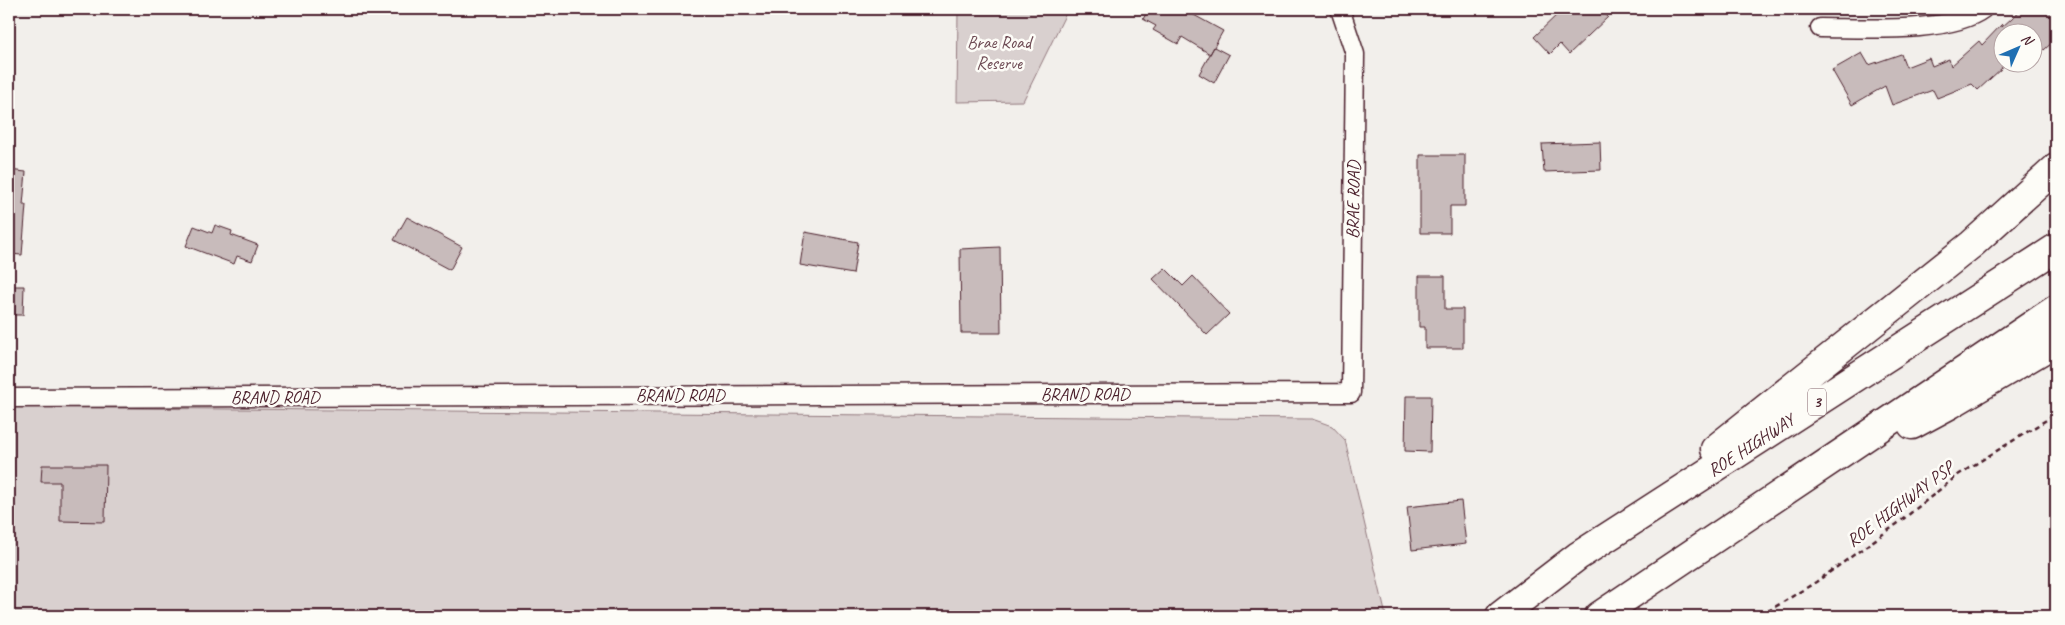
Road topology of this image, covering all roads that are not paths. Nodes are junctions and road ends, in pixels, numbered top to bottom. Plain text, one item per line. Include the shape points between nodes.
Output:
1 (1340, 9) edge
2 (1983, 9) edge
3 (1820, 28) dead end
4 (2056, 168) edge
5 (2056, 248) edge
6 (2056, 309) edge
7 (2056, 342) edge
8 (1351, 393) joint
9 (9, 398) edge
10 (1790, 489) junction
11 (1578, 556) junction
12 (1500, 616) edge
13 (1599, 616) edge

1 - 8 street, BRAE ROAD via 1354,54
2 - 3 street via 1973,16 1946,24
4 - 11 highway via 1972,244
5 - 11 highway, ROE HIGHWAY / 3
6 - 10 highway
7 - 10 highway via 1951,404
8 - 9 street, BRAND ROAD
10 - 13 highway
11 - 12 highway, ROE HIGHWAY / 3

